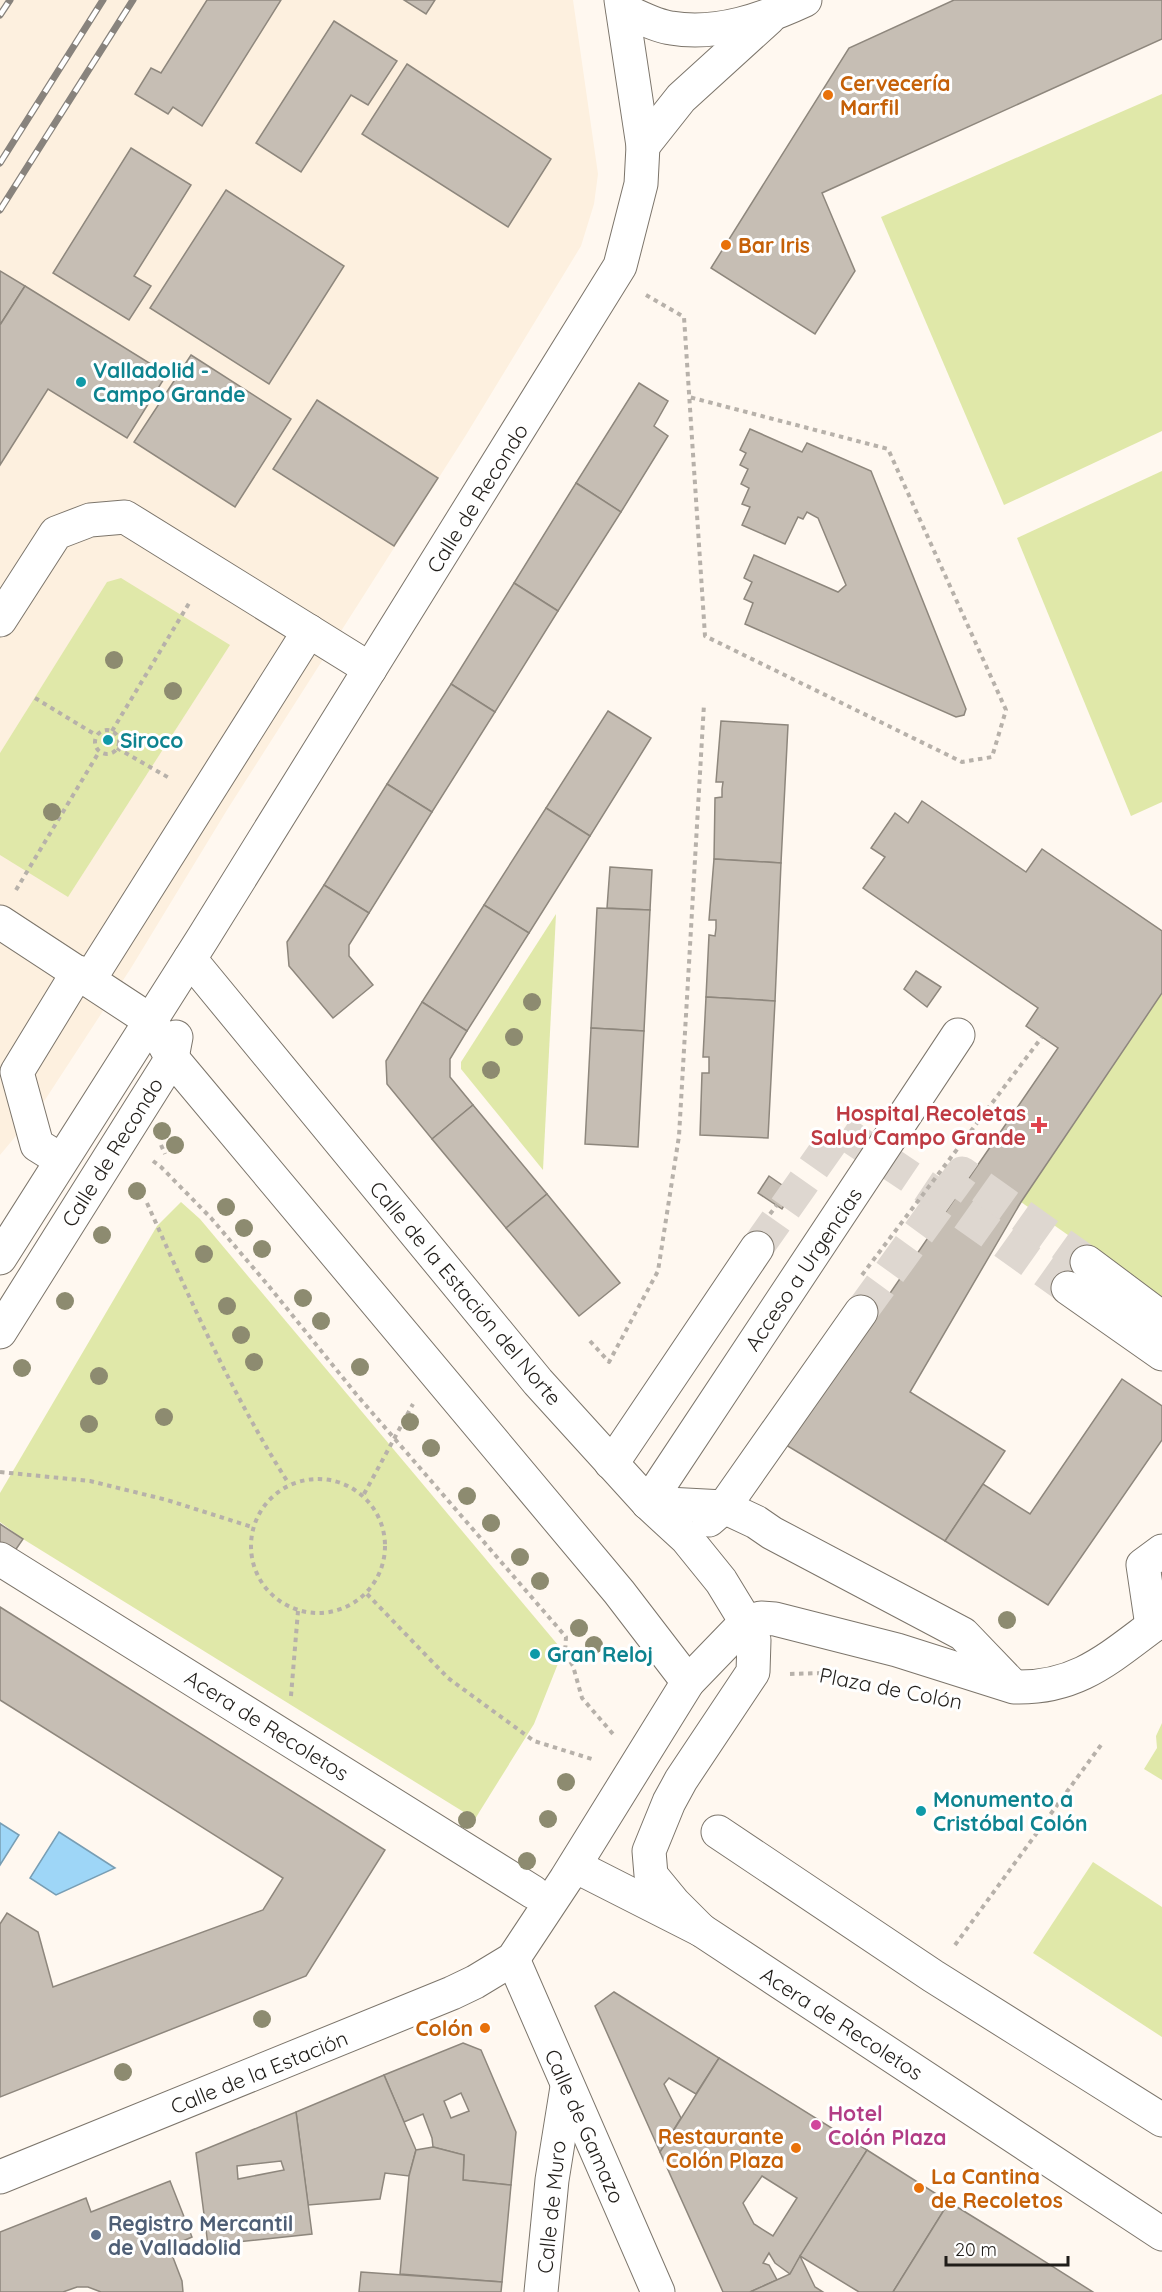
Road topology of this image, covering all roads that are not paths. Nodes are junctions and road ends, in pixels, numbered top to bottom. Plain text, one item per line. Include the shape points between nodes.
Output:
1 (806, 0) edge
2 (622, 5) edge
3 (770, 16) junction
4 (643, 146) junction
5 (0, 621) edge
6 (309, 631) junction
7 (370, 669) junction
8 (5, 910) edge
9 (190, 959) junction
10 (83, 976) junction
11 (151, 1021) junction
12 (958, 1035) dead end
13 (172, 1058) junction
14 (62, 1160) junction
15 (757, 1248) tunnel mouth
16 (0, 1258) edge
17 (0, 1294) edge
18 (859, 1297) tunnel mouth
19 (1162, 1318) edge
20 (0, 1332) edge
21 (1162, 1354) edge
22 (610, 1462) junction
23 (648, 1503) junction
24 (723, 1507) junction
25 (687, 1539) junction
26 (1162, 1551) edge
27 (0, 1559) edge
28 (738, 1609) junction
29 (1157, 1623) edge
30 (667, 1655) junction
31 (688, 1682) junction
32 (1014, 1688) junction
33 (718, 1832) dead end
34 (575, 1866) junction
35 (534, 1892) dead end
36 (701, 1930) junction
37 (513, 1959) junction
38 (567, 2087) junction
39 (1162, 2120) edge
40 (0, 2177) edge
41 (1162, 2234) edge
42 (541, 2292) edge
43 (658, 2292) edge

1 - 3 street
2 - 3 street via 669,28 708,31
2 - 4 street, Calle de Recondo
3 - 4 street via 681,98
4 - 7 street, Calle de Recondo via 636,209 615,276
5 - 6 street via 56,534 90,520 125,517
6 - 7 street
6 - 10 street
7 - 9 street, Calle de Recondo
8 - 10 street
9 - 11 street, Calle de Recondo
9 - 13 street, Calle de Recondo
9 - 22 street, Calle de la Estación del Norte via 538,1382
10 - 11 street
10 - 14 street via 17,1072 37,1145
11 - 13 street
11 - 14 street, Calle de Recondo
12 - 23 street, Acceso a Urgencias
13 - 20 street, Calle de Recondo
13 - 30 street via 619,1592
14 - 16 street, Calle de Recondo
14 - 17 street, Calle de Recondo via 61,1195
15 - 22 street
18 - 24 street
19 - 21 street via 1078,1275
22 - 23 street, Calle de la Estación del Norte
23 - 24 street
23 - 25 street, Calle de la Estación del Norte
24 - 25 street
24 - 32 street via 963,1634
25 - 28 street, Calle de la Estación del Norte
26 - 29 street via 1143,1565
27 - 35 street, Acera de Recoletos
28 - 30 street via 719,1620 705,1637
28 - 31 street
28 - 32 street, Plaza de Colón via 897,1650
28 - 36 street via 754,1640 753,1672 677,1788 649,1851 651,1875
29 - 32 street, Plaza de Colón via 1091,1671 1061,1683
30 - 31 street
31 - 34 street
33 - 39 street via 933,1976
34 - 36 street, Acera de Recoletos
34 - 37 street
36 - 41 street, Acera de Recoletos
37 - 38 street, Calle de Gamazo
37 - 40 street, Calle de la Estación via 452,1993
38 - 42 street, Calle de Muro via 552,2180
38 - 43 street, Calle de Gamazo

